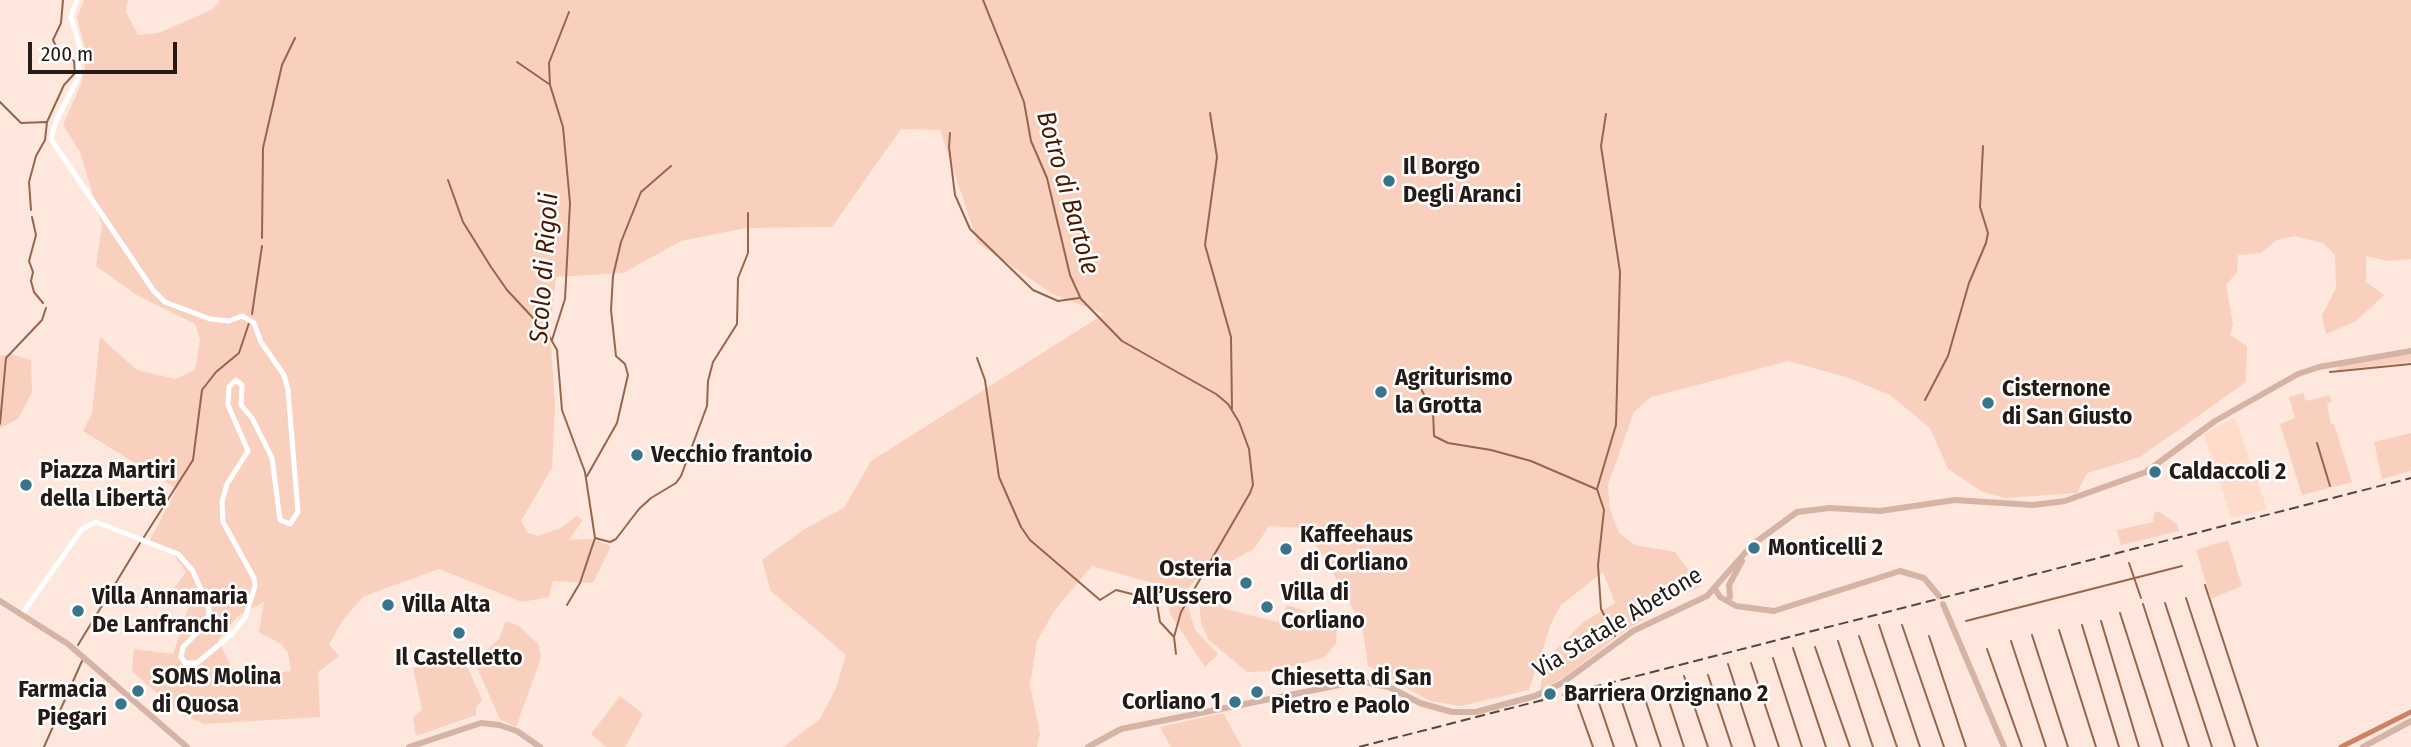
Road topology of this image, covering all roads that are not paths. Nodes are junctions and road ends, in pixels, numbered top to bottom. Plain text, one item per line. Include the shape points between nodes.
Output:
1 (77, 0) edge
2 (2411, 351) edge
3 (1744, 554) junction
4 (1715, 589) junction
5 (1939, 596) dead end
6 (1726, 598) junction
7 (0, 601) edge
8 (1695, 604) junction
9 (1942, 604) dead end
10 (22, 614) junction
11 (2411, 721) edge
12 (187, 747) edge
13 (409, 747) edge
14 (540, 747) edge
15 (1088, 747) edge
16 (2004, 747) edge
17 (2364, 747) edge

1 - 10 street via 71,17 79,46 78,78 51,139 165,302 210,319 229,321 242,316 254,323 288,390 298,512 290,524 280,520 272,458 241,405 242,385 236,380 229,387 228,405 248,451 227,484 223,522 255,586 245,618 232,634 198,663 185,663 183,647 208,622 209,609 193,572 178,554 96,522 82,529
2 - 3 main road, Via Statale Abetone via 2298,374 2215,421 2152,470 2081,496 2042,505 1955,500 1873,512 1807,509
3 - 4 main road, Via Statale Abetone
3 - 6 main road
4 - 6 main road
4 - 8 main road, Via Statale Abetone
5 - 6 main road via 1924,578 1900,571 1782,610 1746,609
6 - 8 main road
7 - 10 main road
8 - 15 main road, Via Statale Abetone via 1633,631 1547,692 1476,712 1444,710 1389,687 1359,681 1121,729
9 - 16 main road
10 - 12 main road via 68,644
11 - 17 main road
13 - 14 main road via 481,723 517,732

